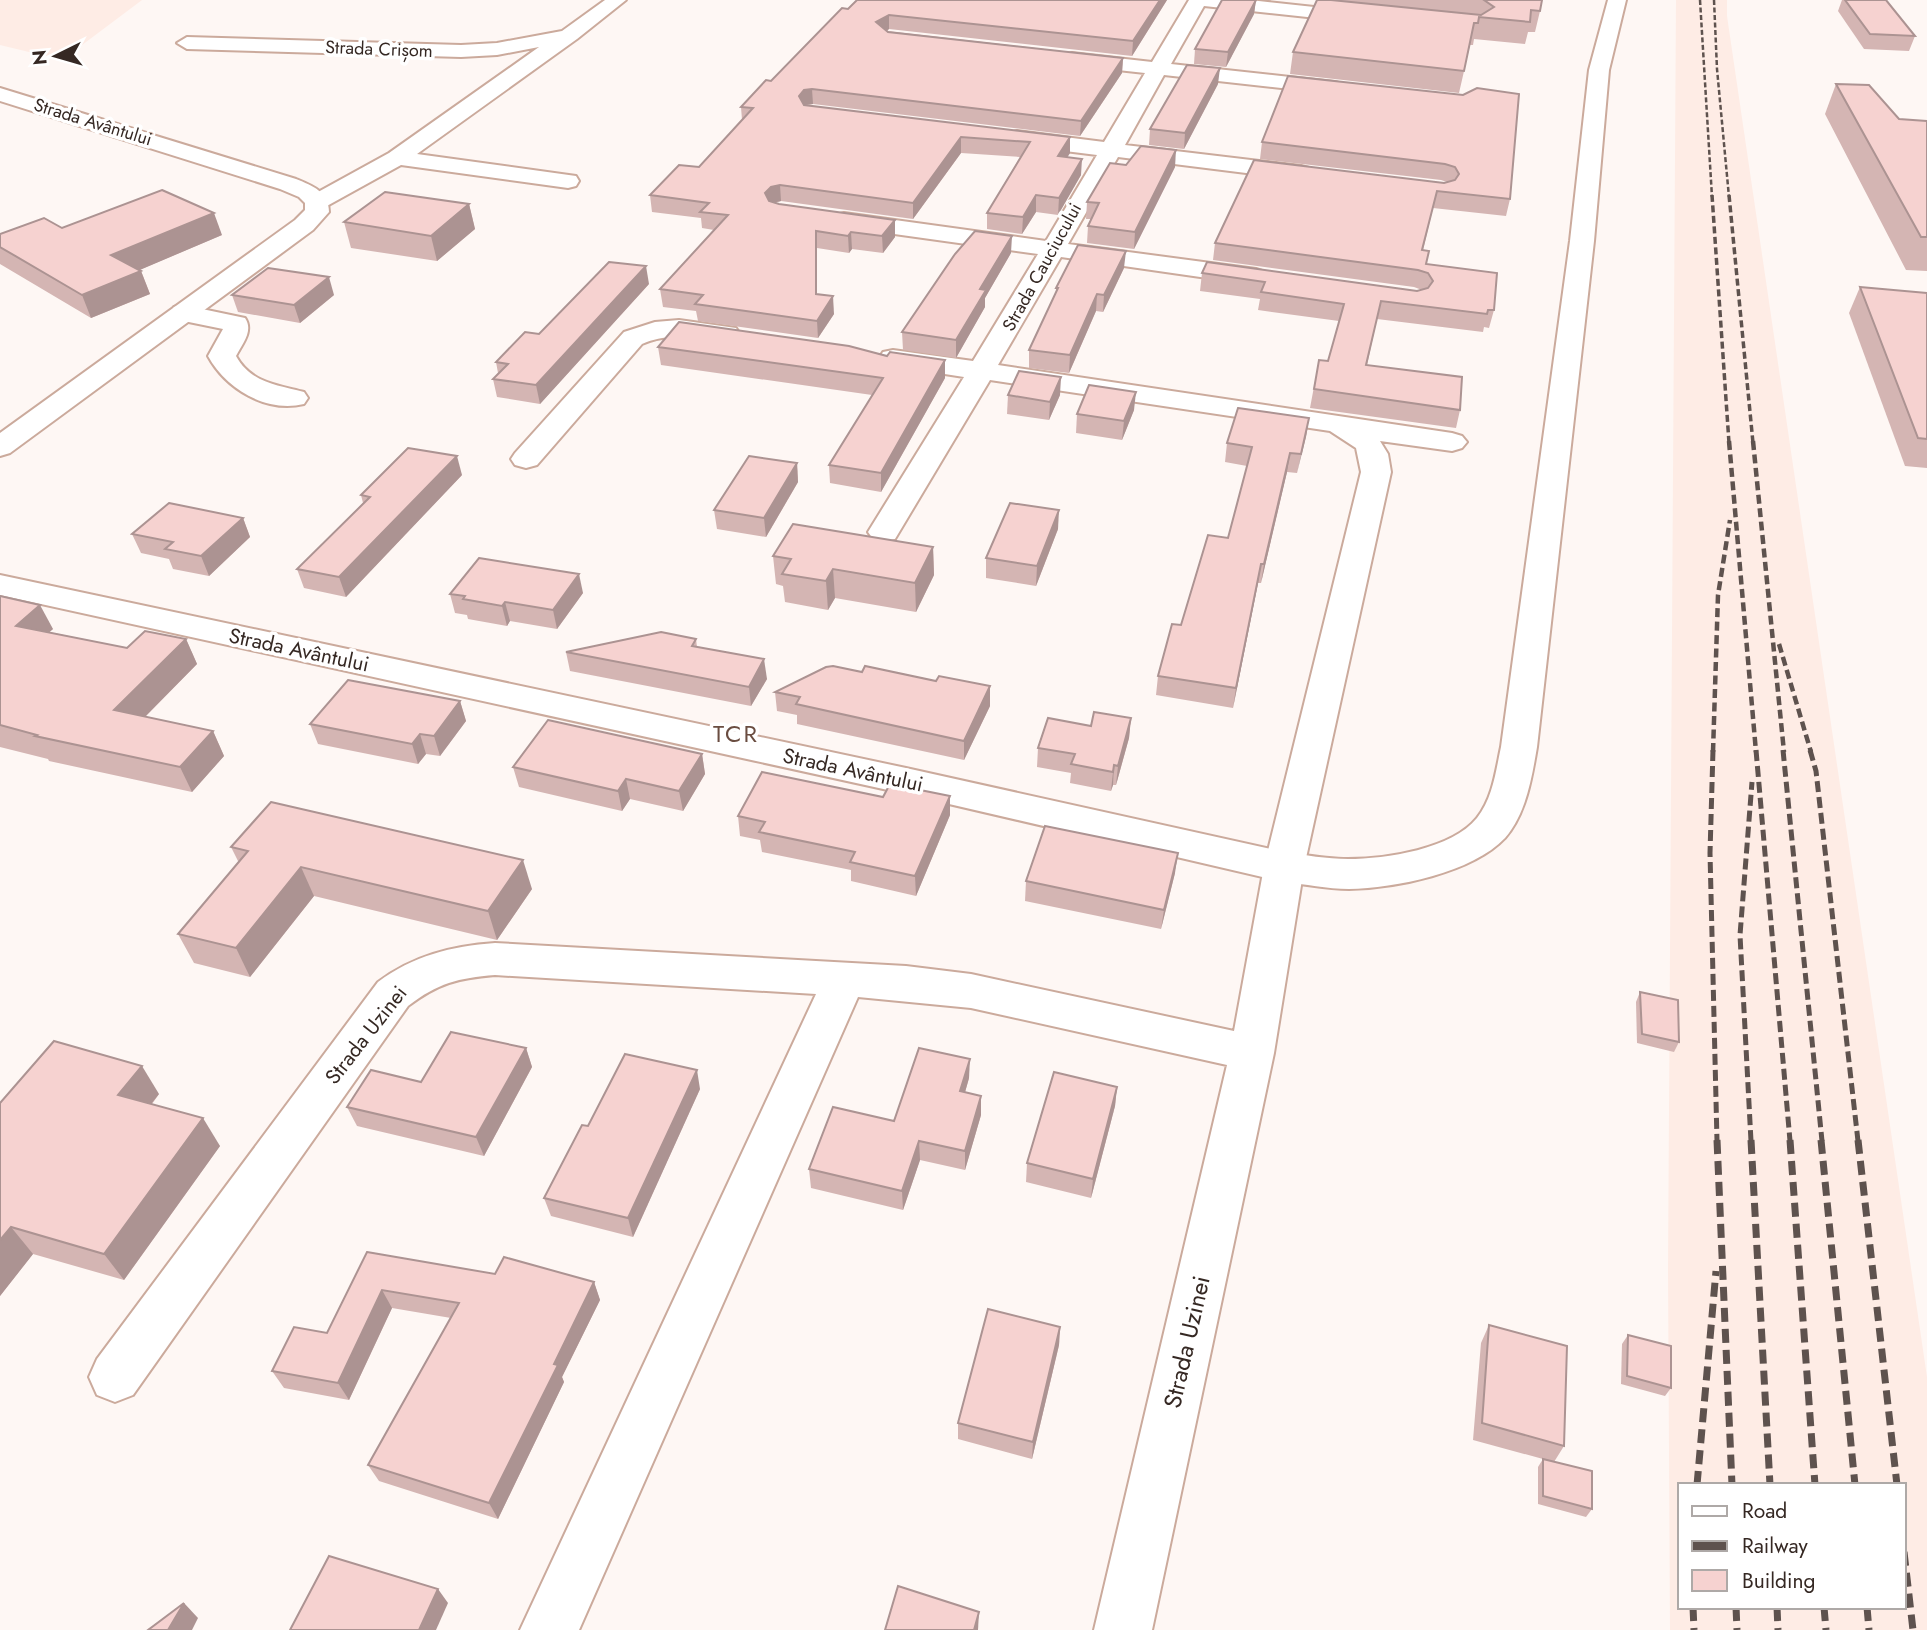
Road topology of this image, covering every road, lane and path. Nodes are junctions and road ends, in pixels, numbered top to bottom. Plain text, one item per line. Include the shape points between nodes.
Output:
1 (617, 0) edge
2 (1198, 0) edge
3 (1617, 0) edge
4 (1384, 19) edge
5 (570, 35) junction
6 (187, 43) dead end
7 (1050, 56) edge
8 (1158, 68) junction
9 (1350, 90) edge
10 (0, 94) edge
11 (1001, 136) edge
12 (1109, 149) junction
13 (397, 158) junction
14 (1316, 174) edge
15 (568, 181) dead end
16 (317, 202) junction
17 (821, 217) edge
18 (1051, 249) junction
19 (1280, 280) edge
20 (183, 313) junction
21 (748, 337) edge
22 (873, 355) edge
23 (984, 371) junction
24 (294, 398) dead end
25 (1360, 438) junction
26 (1452, 442) dead end
27 (0, 447) edge
28 (526, 459) dead end
29 (884, 532) dead end
30 (0, 585) edge
31 (1284, 867) junction
32 (844, 981) junction
33 (1252, 1054) junction
34 (115, 1377) dead end
35 (549, 1630) edge
36 (1123, 1630) edge

1 - 5 street, Strada Crișom
2 - 4 street
2 - 8 street, Strada Cauciucului
3 - 31 street, Strada Avântului via 1599,70 1582,241 1510,792 1492,827 1468,847 1413,867 1348,874
5 - 6 street, Strada Crișom via 461,51
5 - 13 street, Strada Crișom
7 - 8 street
8 - 9 street
8 - 12 street, Strada Cauciucului
10 - 16 street, Strada Avântului via 288,184
11 - 12 street
12 - 14 street
12 - 18 street, Strada Cauciucului
13 - 15 street
13 - 16 street, Strada Crișom
16 - 20 street via 317,212 304,225
17 - 18 street
18 - 19 street
18 - 23 street, Strada Cauciucului
20 - 24 street via 236,324 222,356 237,379 266,394
20 - 27 street
21 - 28 street via 672,328 633,338
22 - 23 street
23 - 25 street via 1337,423
23 - 29 street, Strada Cauciucului
25 - 26 street
25 - 31 street via 1376,458 1376,472
30 - 31 street, Strada Avântului
31 - 33 street, Strada Uzinei
32 - 33 street, Strada Uzinei via 971,991
32 - 34 street, Strada Uzinei via 495,959 448,964 413,977 393,994
32 - 35 street
33 - 36 street, Strada Uzinei

